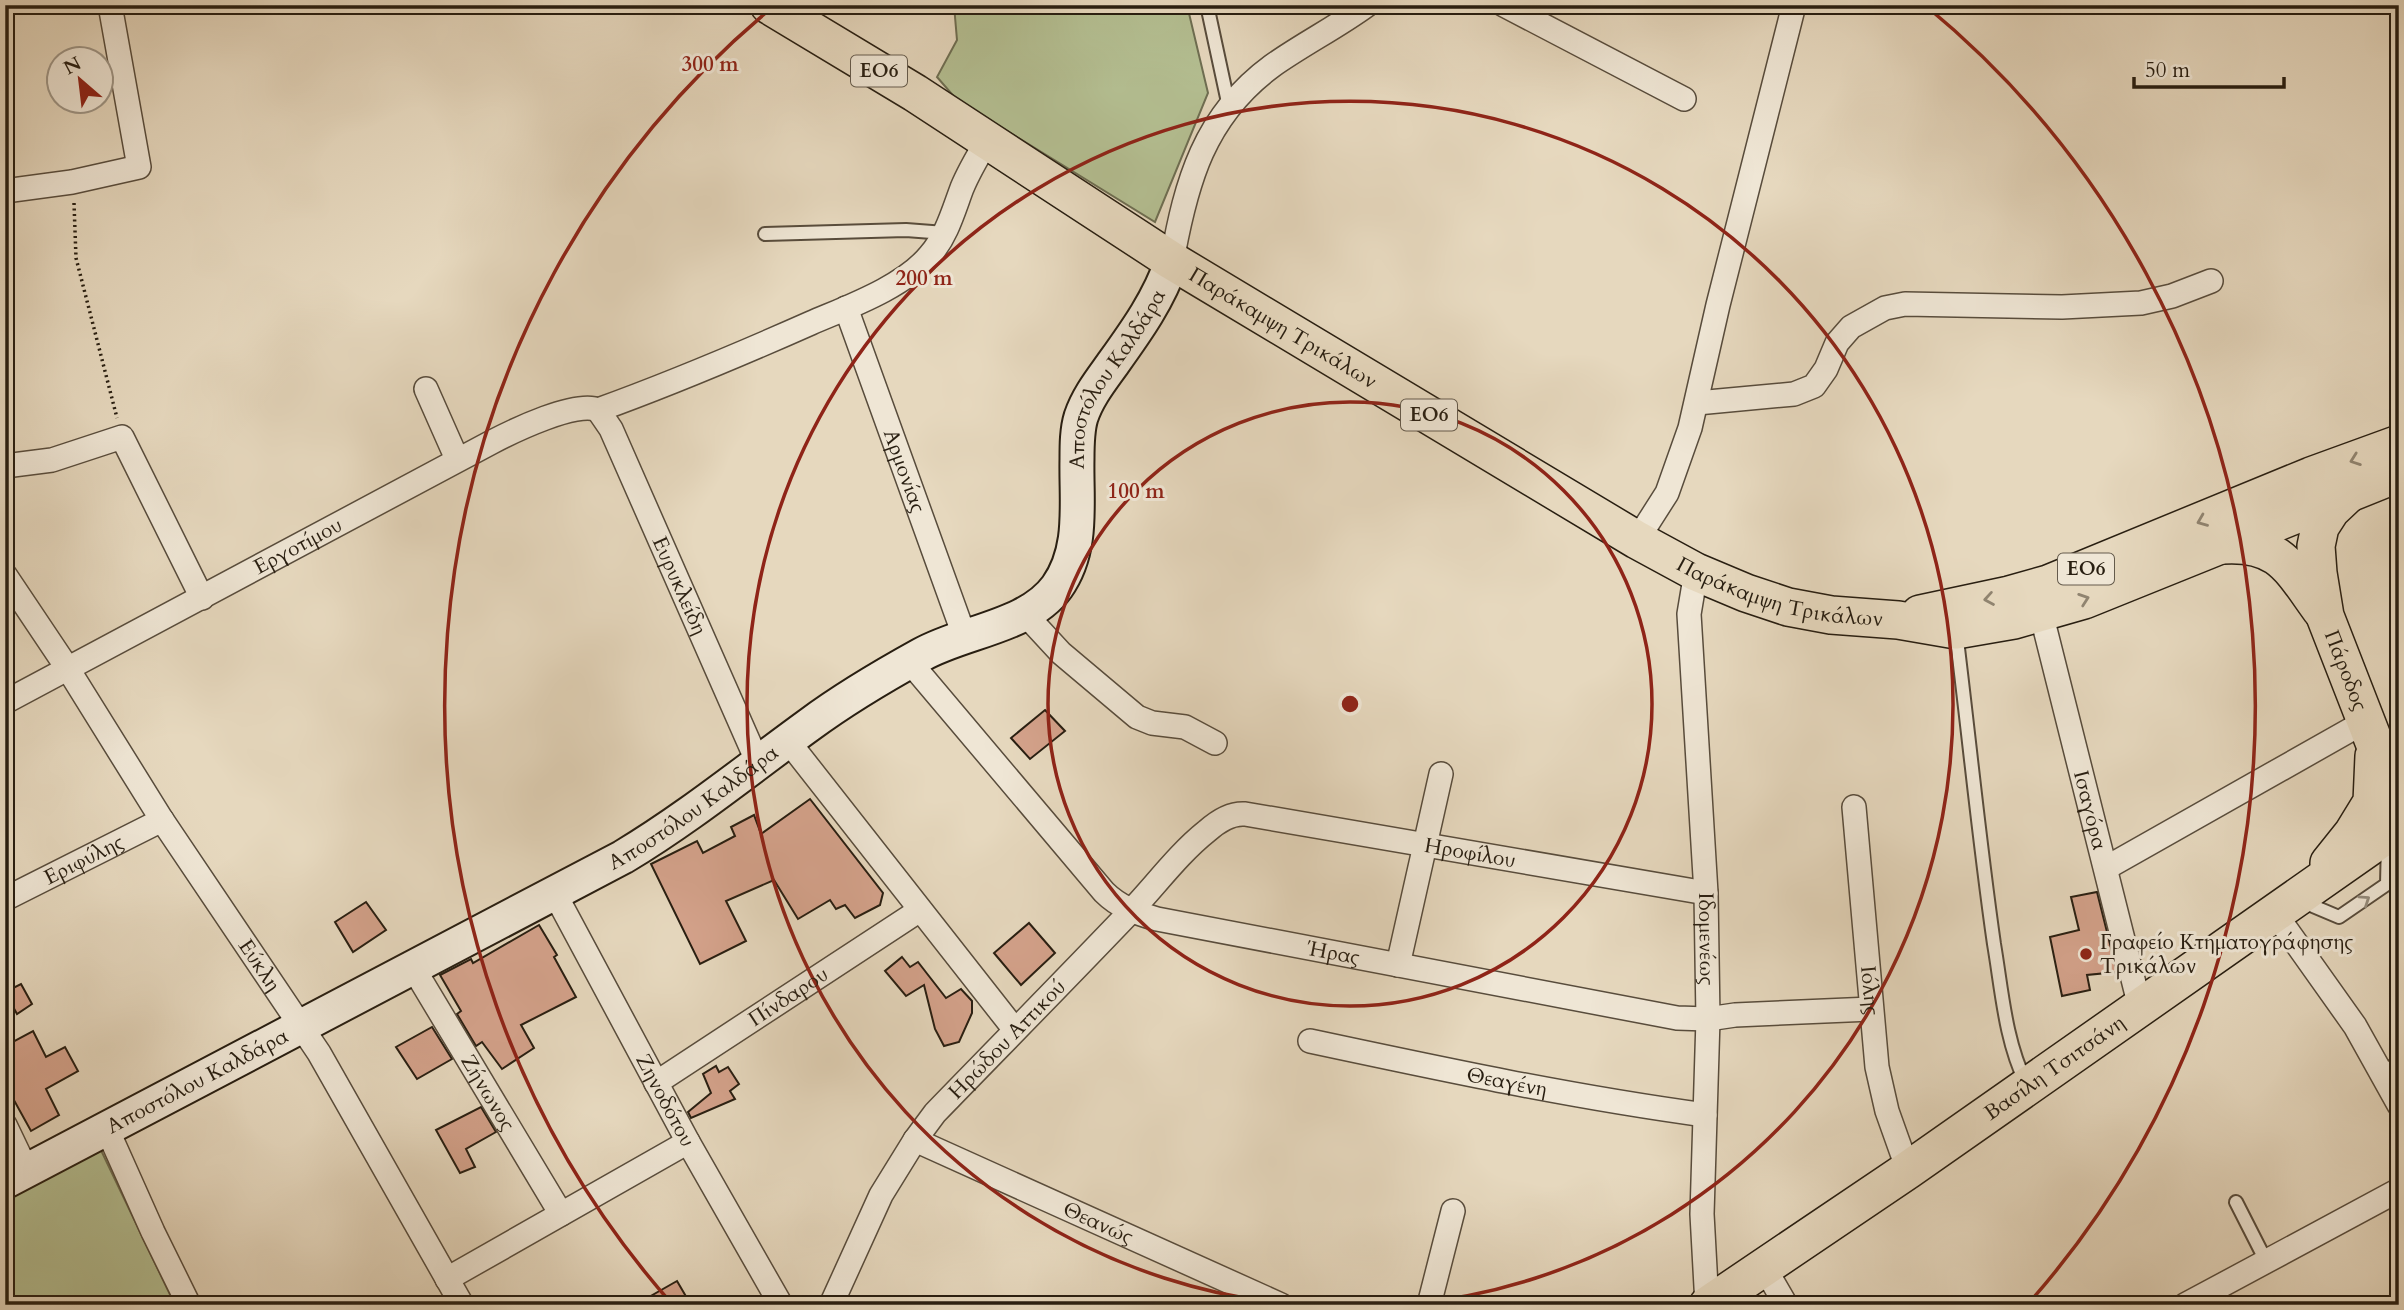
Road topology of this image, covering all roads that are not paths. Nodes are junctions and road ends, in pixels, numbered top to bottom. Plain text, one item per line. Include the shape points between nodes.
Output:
1 (110, 5) edge
2 (769, 5) edge
3 (1207, 5) edge
4 (1367, 5) edge
5 (1504, 5) edge
6 (1794, 5) edge
7 (1684, 99) dead end
8 (1229, 107) junction
9 (987, 141) junction
10 (5, 191) edge
11 (945, 233) junction
12 (765, 234) dead end
13 (1172, 261) junction
14 (2211, 281) dead end
15 (846, 308) junction
16 (426, 389) dead end
17 (1697, 403) junction
18 (598, 410) junction
19 (2399, 444) edge
20 (457, 459) junction
21 (5, 466) edge
22 (2399, 473) edge
23 (2348, 493) junction
24 (2281, 504) junction
25 (1637, 540) junction
26 (2221, 545) junction
27 (1696, 572) junction
28 (5, 575) edge
29 (2308, 576) junction
30 (202, 598) junction
31 (2040, 612) junction
32 (1025, 614) junction
33 (1898, 620) junction
34 (1956, 630) junction
35 (964, 635) junction
36 (909, 661) junction
37 (68, 669) junction
38 (5, 702) edge
39 (2366, 721) junction
40 (788, 741) junction
41 (1215, 743) dead end
42 (758, 762) junction
43 (2399, 773) edge
44 (1441, 774) dead end
45 (1854, 807) dead end
46 (1234, 815) joint
47 (162, 820) junction
48 (2395, 822) edge
49 (1425, 846) junction
50 (2106, 868) junction
51 (1706, 893) junction
52 (555, 894) junction
53 (5, 899) edge
54 (2284, 905) junction
55 (920, 910) junction
56 (1131, 911) junction
57 (1398, 965) junction
58 (414, 969) junction
59 (2140, 1007) junction
60 (1871, 1009) junction
61 (1708, 1019) junction
62 (302, 1027) junction
63 (1015, 1030) junction
64 (1310, 1041) dead end
65 (2391, 1067) edge
66 (656, 1083) junction
67 (2027, 1087) junction
68 (2399, 1105) edge
69 (1705, 1115) junction
70 (5, 1125) edge
71 (107, 1129) junction
72 (915, 1140) junction
73 (688, 1142) junction
74 (1908, 1170) junction
75 (16, 1176) edge
76 (2399, 1190) edge
77 (2236, 1202) dead end
78 (1453, 1211) dead end
79 (561, 1214) junction
80 (2266, 1261) junction
81 (1764, 1267) junction
82 (447, 1279) junction
83 (188, 1305) edge
84 (462, 1305) edge
85 (781, 1305) edge
86 (831, 1305) edge
87 (1281, 1305) edge
88 (1429, 1305) edge
89 (1708, 1305) edge
90 (1786, 1305) edge
91 (2185, 1305) edge

1 - 10 street via 139,167
2 - 9 main road, Παράκαμψη Τρικάλων / ΕΟ6
3 - 8 lane
4 - 8 street via 1272,67
5 - 7 street
6 - 17 street
8 - 13 street via 1196,164
9 - 11 street, Εργοτίμου via 969,171
9 - 13 main road, Παράκαμψη Τρικάλων / ΕΟ6
11 - 12 lane
11 - 15 street, Εργοτίμου via 916,268
13 - 25 main road, Παράκαμψη Τρικάλων / ΕΟ6
13 - 32 street, Αποστόλου Καλδάρα via 1152,306 1094,390 1082,416 1072,558 1056,588
14 - 17 street via 2141,303 1893,306 1862,319 1844,334 1822,375 1805,391
15 - 18 street, Εργοτίμου
15 - 35 street, Αρμονίας
16 - 20 street
17 - 25 street via 1667,493
18 - 20 street, Εργοτίμου via 586,407 548,418
18 - 42 street, Ευρυκλείδη via 611,429
19 -> 24 main road, Παράκαμψη Τρικάλων / ΕΟ6
20 - 30 street, Εργοτίμου
21 - 30 street via 52,460 122,437
22 - 23 main road, Παράκαμψη Τρικάλων / ΕΟ6
23 - 24 main road, Παράκαμψη Τρικάλων / ΕΟ6
23 - 29 main road via 2320,527
24 - 26 main road, Παράκαμψη Τρικάλων / ΕΟ6
24 - 29 main road
24 -> 33 main road, Παράκαμψη Τρικάλων / ΕΟ6 via 2048,584
25 - 27 main road, Παράκαμψη Τρικάλων / ΕΟ6
26 - 29 main road via 2266,549
31 -> 26 main road, Παράκαμψη Τρικάλων / ΕΟ6 via 2084,600
27 - 33 main road, Παράκαμψη Τρικάλων / ΕΟ6 via 1788,607
27 - 51 street, Ιδομενέως via 1689,642
28 - 37 street, Εύκλη
29 - 39 main road, Πάροδος
30 - 37 street, Εργοτίμου
31 - 34 main road, Παράκαμψη Τρικάλων / ΕΟ6
31 - 50 street, Ισαγόρα
32 - 35 street, Αποστόλου Καλδάρα
32 - 41 street via 1061,653 1137,717 1185,727
33 - 34 main road, Παράκαμψη Τρικάλων / ΕΟ6
34 - 67 lane via 1990,916 2008,1031
35 - 36 street, Αποστόλου Καλδάρα
36 - 40 street, Αποστόλου Καλδάρα
36 - 56 street, Ήρας via 1104,892
37 - 38 street, Εργοτίμου
37 - 47 street, Εύκλη
39 - 43 main road
39 - 48 main road, Πάροδος
39 - 50 street
39 - 54 main road via 2375,763 2372,802 2332,860
40 - 42 street, Αποστόλου Καλδάρα
40 - 55 street
42 - 52 street, Αποστόλου Καλδάρα via 647,843
44 - 49 street
45 - 60 street, Ιόλης
46 - 49 street, Ηροφίλου
46 - 56 street, Ηρώδου Αττικού via 1204,833
47 - 53 street, Εριφύλης
47 - 62 street, Εύκλη
48 - 54 main road, Βασίλη Τσιτσάνη
49 - 51 street, Ηροφίλου
49 - 57 street
50 - 59 street, Ισαγόρα
51 - 61 street, Ιδομενέως
52 - 58 street, Αποστόλου Καλδάρα
52 - 66 street, Ζηνοδότου
54 - 59 main road, Βασίλη Τσιτσάνη
54 - 65 street via 2332,992
55 - 63 street
55 - 66 street, Πίνδαρου
56 - 57 street, Ήρας
56 - 63 street, Ηρώδου Αττικού
57 - 61 street, Ήρας via 1653,1014
58 - 62 street, Αποστόλου Καλδάρα
58 - 79 street, Ζήνωνος
59 - 67 main road, Βασίλη Τσιτσάνη
60 - 61 street, Ήρας
60 - 74 street, Ιόλης via 1884,1100
61 - 69 street, Ιδομενέως
62 - 71 street, Αποστόλου Καλδάρα
62 - 82 street, Εύκλη
63 - 72 street, Ηρώδου Αττικού
64 - 69 street, Θεαγένη via 1629,1105
65 - 68 street
66 - 73 street, Ζηνοδότου
67 - 74 main road, Βασίλη Τσιτσάνη
69 - 89 street, Ιδομενέως via 1702,1214
70 - 75 street
71 - 75 street, Αποστόλου Καλδάρα
71 - 83 street
72 - 86 street, Ηρώδου Αττικού via 881,1195
72 - 87 street, Θεανώς
73 - 79 street
73 - 85 street, Ζηνοδότου
74 - 81 main road, Βασίλη Τσιτσάνη
76 - 80 street
77 - 80 lane
78 - 88 street
79 - 82 street
80 - 91 street
81 - 89 main road, Βασίλη Τσιτσάνη
81 - 90 street
82 - 84 street, Εύκλη

